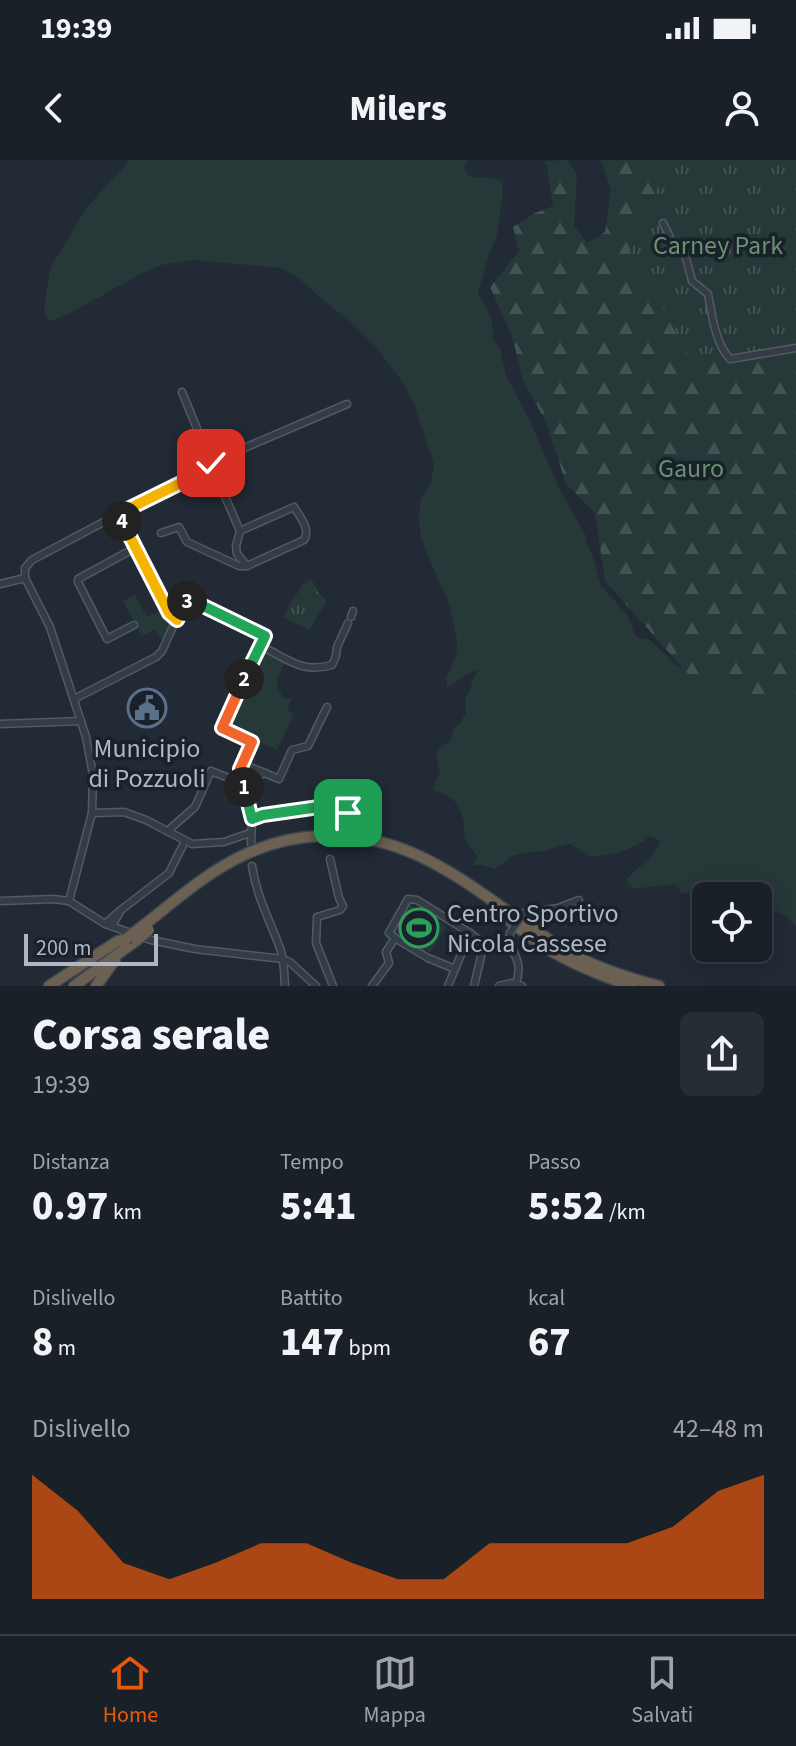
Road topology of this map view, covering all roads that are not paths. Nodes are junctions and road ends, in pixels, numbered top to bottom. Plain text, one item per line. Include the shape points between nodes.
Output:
1 (663, 223) dead end
2 (796, 348) edge
3 (182, 392) dead end
4 (347, 404) dead end
5 (211, 463) junction
6 (226, 463) junction
7 (201, 473) junction
8 (213, 474) junction
9 (118, 514) junction
10 (240, 531) junction
11 (161, 533) dead end
12 (135, 548) junction
13 (247, 566) junction
14 (25, 578) junction
15 (0, 584) edge
16 (350, 617) dead end
17 (177, 620) junction
18 (134, 625) dead end
19 (260, 646) junction
20 (74, 699) junction
21 (327, 707) dead end
22 (81, 721) junction
23 (0, 724) edge
24 (243, 764) junction
25 (266, 773) junction
26 (241, 778) junction
27 (374, 807) dead end
28 (92, 813) junction
29 (252, 819) junction
30 (169, 832) junction
31 (250, 833) junction
32 (185, 841) junction
33 (251, 844) dead end
34 (330, 859) dead end
35 (252, 866) dead end
36 (579, 900) dead end
37 (0, 901) edge
38 (69, 901) junction
39 (108, 925) junction
40 (147, 927) junction
41 (470, 933) junction
42 (395, 938) junction
43 (131, 939) junction
44 (283, 959) junction
45 (455, 969) junction
46 (515, 985) edge
47 (49, 986) edge
48 (65, 986) edge
49 (74, 986) edge
50 (96, 986) edge
51 (285, 986) edge
52 (316, 986) edge
53 (333, 986) edge
54 (372, 986) edge
55 (448, 986) edge
56 (474, 986) edge
57 (499, 986) edge
58 (632, 986) edge
59 (659, 986) edge

1 - 2 street via 675,248 685,254 692,281 708,294 730,359
3 - 5 street
4 - 6 street via 242,449
5 - 6 street
5 - 7 street
6 - 8 street
7 - 8 street
7 - 9 street
8 - 10 street
9 - 12 street
9 - 14 street via 32,560
10 - 13 street via 237,554
10 - 13 street via 294,507 307,533 304,540
11 - 13 street via 179,527 187,542
12 - 17 street
12 - 18 street via 78,579 107,639
14 - 15 street
14 - 20 street via 50,627
16 - 19 street via 332,665 298,666
17 - 19 street via 184,602 191,600 265,636
17 - 20 street via 156,657
19 - 24 street via 222,728 252,742
20 - 22 street
21 - 25 street via 308,746 292,750 279,779
22 - 23 street
22 - 28 street via 93,775
24 - 25 street
24 - 26 street
25 - 26 street
26 - 29 street
26 - 30 street via 211,771 195,807
27 - 29 street via 348,813 333,805
28 - 30 street via 124,812
28 - 38 street
29 - 31 street
30 - 32 street
31 - 32 street via 209,844
31 - 33 street
32 - 39 street via 169,873
34 - 53 street via 343,906 317,917 316,943
35 - 44 street
36 - 46 street, bridge via 524,913 508,939 519,962
37 - 38 street
38 - 39 street
39 - 44 street via 169,945
40 - 43 highway, bridge
40 - 58 highway via 258,856 313,843 359,844 431,869 536,942
40 - 59 highway via 210,874 255,850 296,838 359,837 421,855 563,949
41 - 42 street via 408,899 389,933
41 - 45 street
41 - 56 street via 484,944
42 - 45 street
42 - 54 street via 386,952 389,963
43 - 47 highway via 118,941
43 - 48 highway
43 - 49 highway
43 - 50 highway via 135,944
44 - 51 street
44 - 52 street
45 - 55 street
46 - 57 street

